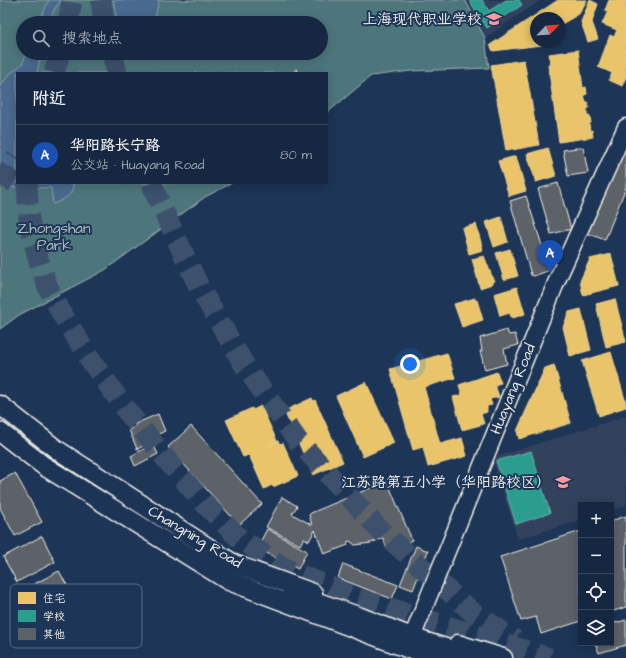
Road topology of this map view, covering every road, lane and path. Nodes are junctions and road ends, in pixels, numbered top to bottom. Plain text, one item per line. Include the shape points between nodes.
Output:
1 (626, 126) edge
2 (0, 405) edge
3 (0, 432) edge
4 (293, 595) dead end
5 (422, 646) edge
6 (473, 658) edge
7 (503, 658) edge

1 - 5 street, Huayang Road via 558,278
2 - 5 main road, Changning Road via 56,449 234,564
3 - 5 main road, Changning Road via 44,466 229,581
4 - 5 highway via 359,618
5 - 6 highway
5 - 7 main road, Changning Road

